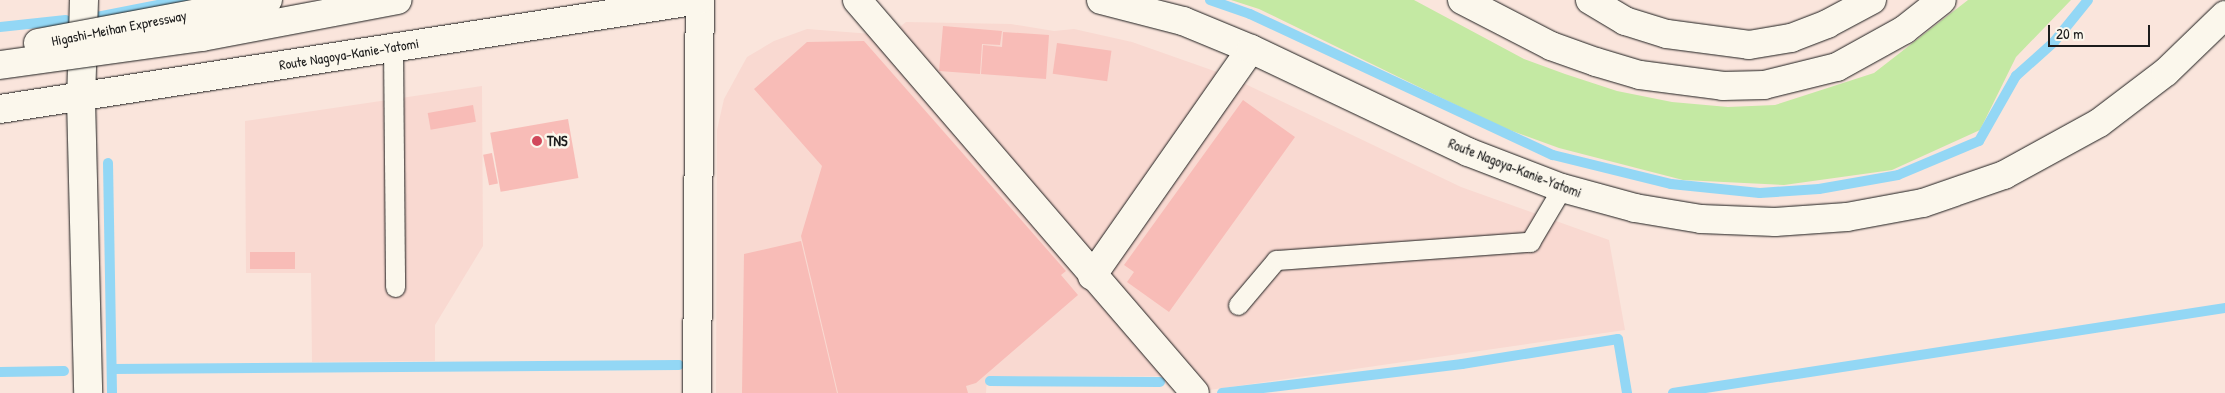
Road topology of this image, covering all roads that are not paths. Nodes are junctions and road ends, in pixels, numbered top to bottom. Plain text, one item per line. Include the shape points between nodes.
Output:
1 (84, 0) edge
2 (268, 0) edge
3 (398, 0) edge
4 (699, 0) edge
5 (857, 0) edge
6 (1101, 0) edge
7 (1462, 0) edge
8 (1590, 0) edge
9 (1872, 0) edge
10 (1942, 0) edge
11 (2225, 15) edge
12 (392, 46) junction
13 (1252, 49) junction
14 (0, 50) edge
15 (0, 65) edge
16 (81, 99) junction
17 (0, 109) edge
18 (1562, 188) junction
19 (1092, 276) junction
20 (395, 287) dead end
21 (1238, 304) dead end
22 (88, 393) edge
23 (697, 393) edge
24 (1195, 393) edge

1 - 16 main road
2 - 14 main road, Higashi-Meihan Expressway, bridge
3 - 15 main road, bridge via 202,37
4 - 12 main road, Route Nagoya-Kanie-Yatomi
4 - 23 main road
5 - 19 main road
6 - 13 main road, Route Nagoya-Kanie-Yatomi via 1183,21
7 - 10 main road via 1551,46 1596,62 1640,75 1724,86 1764,85 1837,67 1904,30
8 - 9 main road via 1626,21 1667,34 1749,45 1791,38 1827,24
11 - 18 main road, Route Nagoya-Kanie-Yatomi via 2166,72 2099,123 2004,175 1923,203 1847,217 1775,222 1701,219 1635,208
12 - 16 main road, Route Nagoya-Kanie-Yatomi
12 - 20 lane
13 - 18 main road, Route Nagoya-Kanie-Yatomi via 1468,152
13 - 19 main road
16 - 17 main road, Route Nagoya-Kanie-Yatomi
16 - 22 main road
18 - 21 lane via 1530,242 1276,260
19 - 24 main road

